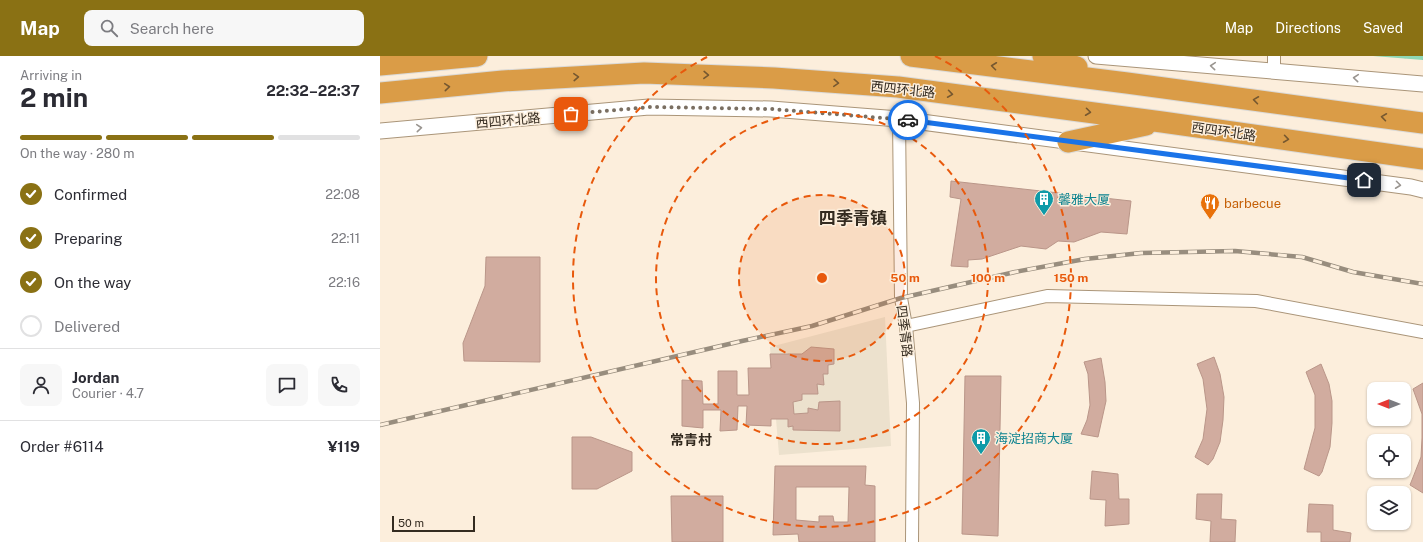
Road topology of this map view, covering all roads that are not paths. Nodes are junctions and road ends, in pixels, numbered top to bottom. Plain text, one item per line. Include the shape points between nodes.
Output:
1 (477, 56) edge
2 (911, 56) edge
3 (1043, 56) edge
4 (1096, 56) edge
5 (1274, 56) edge
6 (380, 65) edge
7 (1274, 71) junction
8 (1127, 83) junction
9 (1423, 84) edge
10 (380, 93) edge
11 (899, 119) junction
12 (1162, 122) junction
13 (1423, 123) edge
14 (380, 131) edge
15 (1068, 142) junction
16 (1423, 159) edge
17 (1423, 190) edge
18 (906, 326) junction
19 (1423, 332) edge
20 (912, 542) edge

1 - 6 highway
8 -> 2 highway
3 - 8 highway
7 -> 4 street
5 - 7 street
9 -> 7 street
13 -> 8 highway
10 -> 12 highway, 西四环北路 via 503,81 644,73 774,78 898,87
14 -> 11 street, 西四环北路 via 650,107 771,109
11 - 15 street, 西四环北路
11 - 18 street, 四季青路 via 901,298
12 - 15 highway
12 -> 16 highway, 西四环北路
15 -> 17 street, 西四环北路
18 - 19 street via 1047,296 1256,301
18 - 20 street, 四季青路 via 913,403

